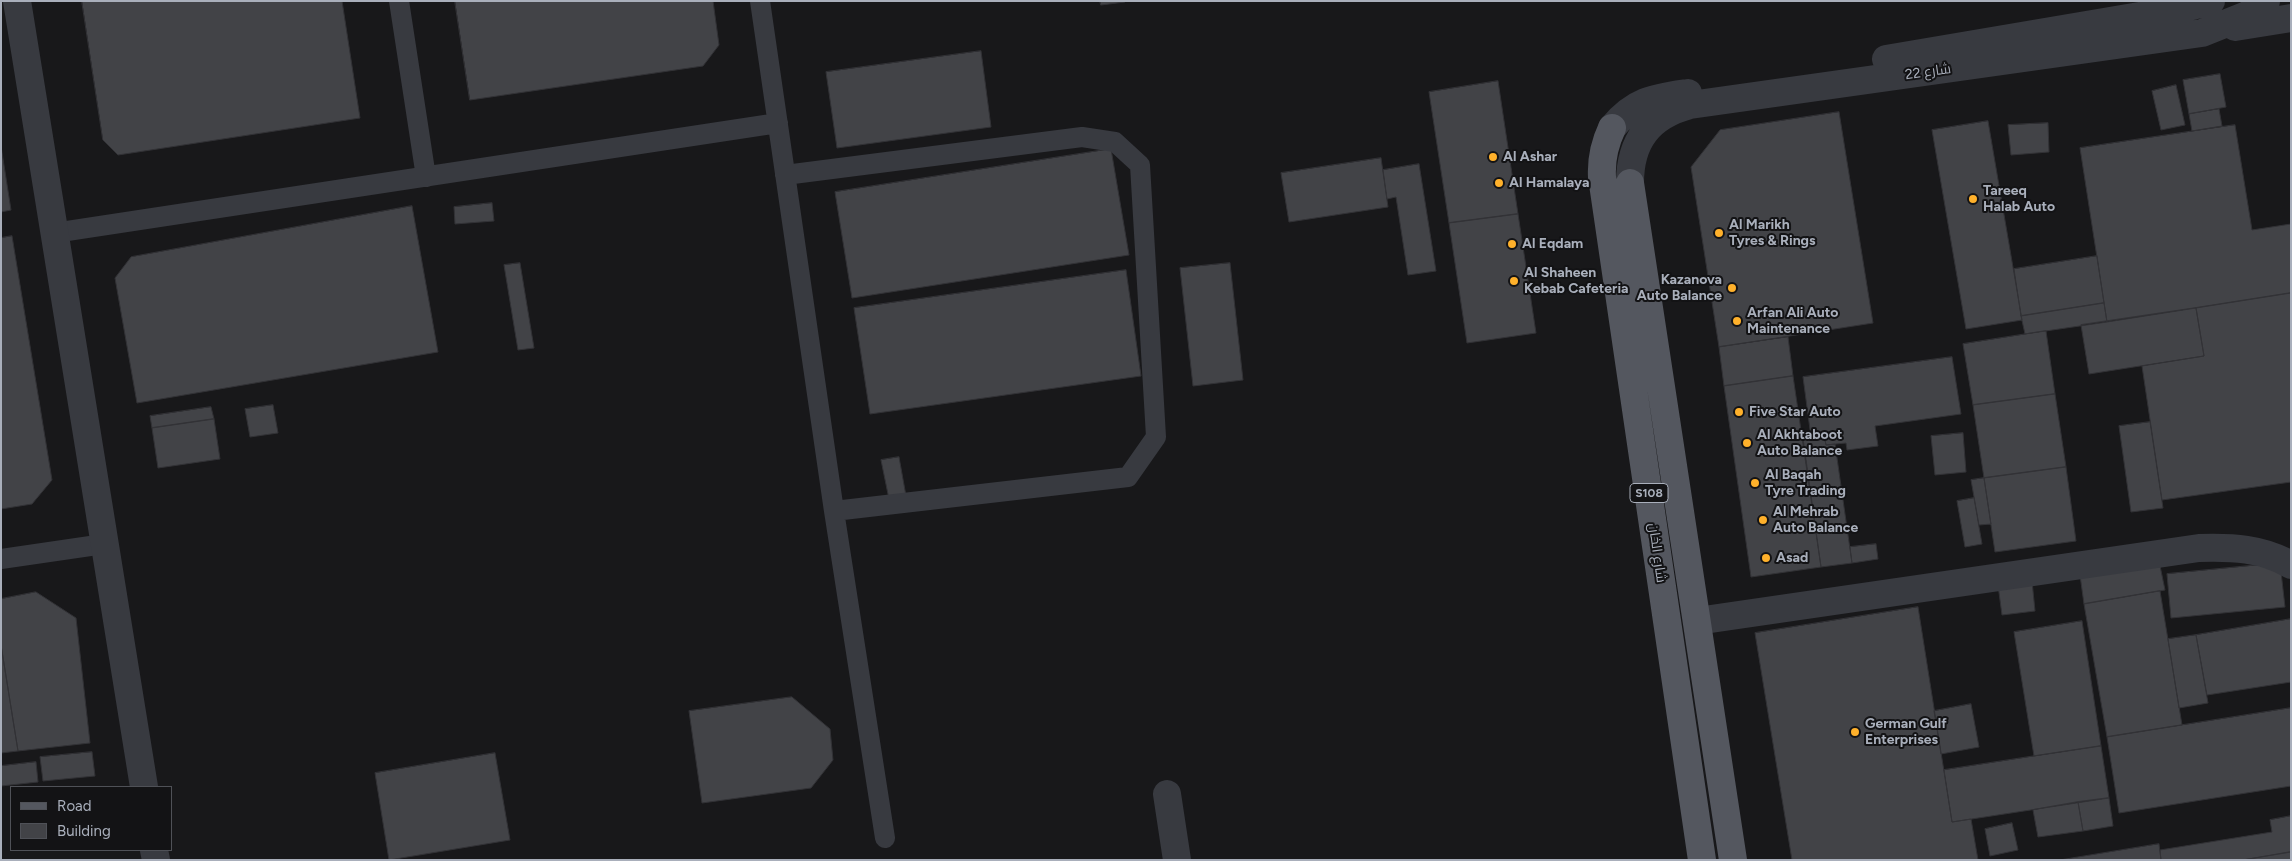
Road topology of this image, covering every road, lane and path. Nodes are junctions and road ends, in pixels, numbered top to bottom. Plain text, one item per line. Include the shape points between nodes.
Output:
1 (17, 1) edge
2 (400, 1) edge
3 (760, 1) edge
4 (2211, 1) edge
5 (2266, 1) edge
6 (2291, 18) edge
7 (2202, 33) junction
8 (778, 123) junction
9 (1612, 128) joint
10 (785, 175) junction
11 (426, 177) junction
12 (1630, 183) joint
13 (54, 234) junction
14 (834, 511) junction
15 (104, 544) junction
16 (1, 559) edge
17 (2291, 565) edge
18 (1696, 621) junction
19 (144, 786) edge
20 (1167, 794) dead end
21 (886, 838) dead end
22 (1177, 860) edge
23 (1702, 860) edge
24 (1733, 860) edge

1 - 13 street
2 - 11 lane
3 - 8 lane
4 - 9 street, شارع 22 via 2181,9 1652,99 1636,105
5 - 7 street, شارع 22 via 2247,15
6 - 7 street
7 - 12 street, شارع 22 via 1674,109 1661,116 1640,138 1633,152
8 - 10 lane
8 - 11 lane
9 - 23 main road, شارع الخان / S108 via 1601,160 1602,177
10 - 14 lane
10 - 14 lane via 1082,137 1115,142 1140,165 1156,437 1128,477
11 - 13 lane
12 - 18 main road, شارع الخان / S108
13 - 15 street
14 - 21 lane
15 - 16 lane
15 - 19 street
17 - 18 street via 2259,552 2232,547 2199,548
18 - 24 main road, شارع الخان / S108
20 - 22 street

